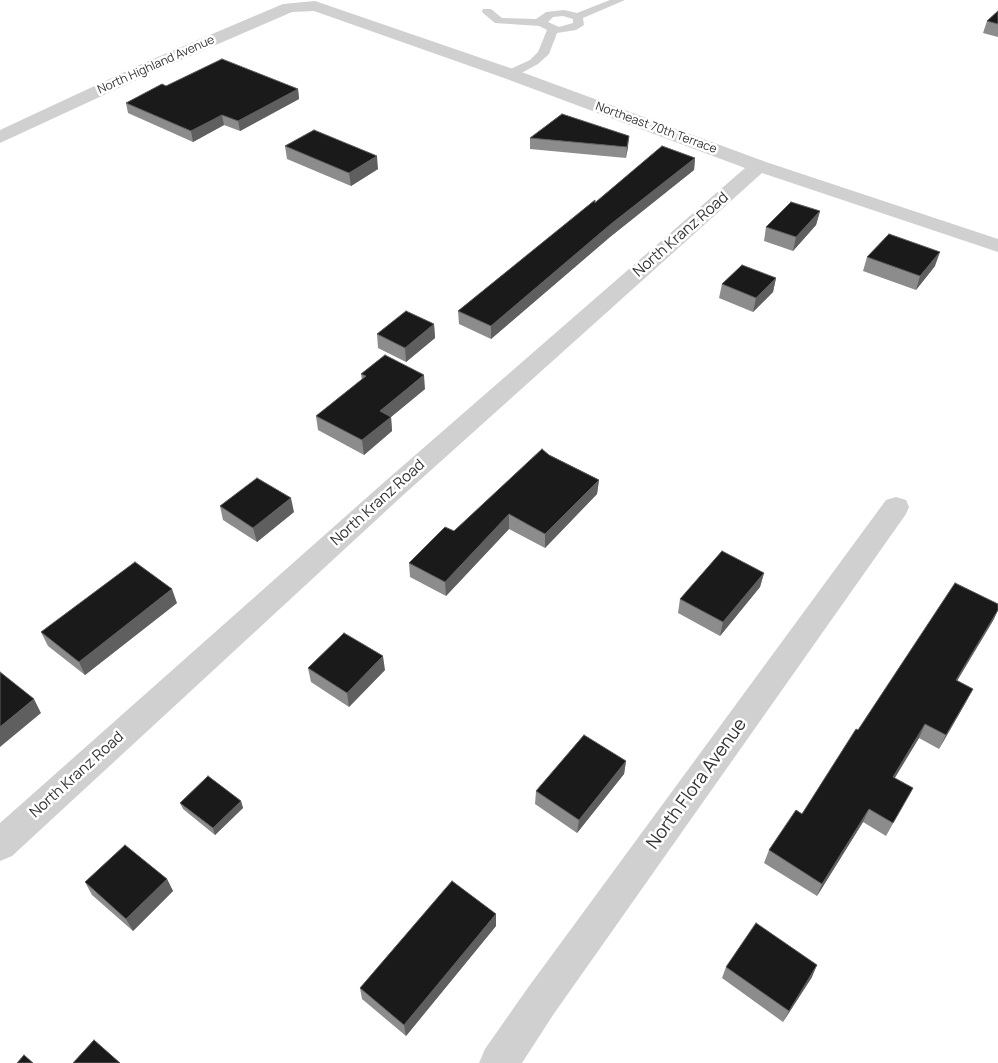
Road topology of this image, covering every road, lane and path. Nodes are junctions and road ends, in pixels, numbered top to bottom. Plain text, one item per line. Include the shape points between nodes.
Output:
1 (620, 0) edge
2 (315, 6) joint
3 (487, 11) dead end
4 (577, 18) junction
5 (542, 22) junction
6 (553, 29) junction
7 (510, 74) junction
8 (0, 137) edge
9 (759, 166) junction
10 (998, 246) edge
11 (896, 507) dead end
12 (0, 845) edge
13 (499, 1063) edge

1 - 4 lane
2 - 7 street, Northeast 70th Terrace
2 - 8 street, North Highland Avenue via 289,7
3 - 5 lane via 499,21
4 - 5 lane via 556,13 545,16
4 - 6 lane via 578,24 572,28
5 - 6 lane
6 - 7 lane via 543,54
7 - 9 street, Northeast 70th Terrace
9 - 10 street, Northeast 70th Terrace
9 - 12 street, North Kranz Road via 384,498
11 - 13 street, North Flora Avenue

